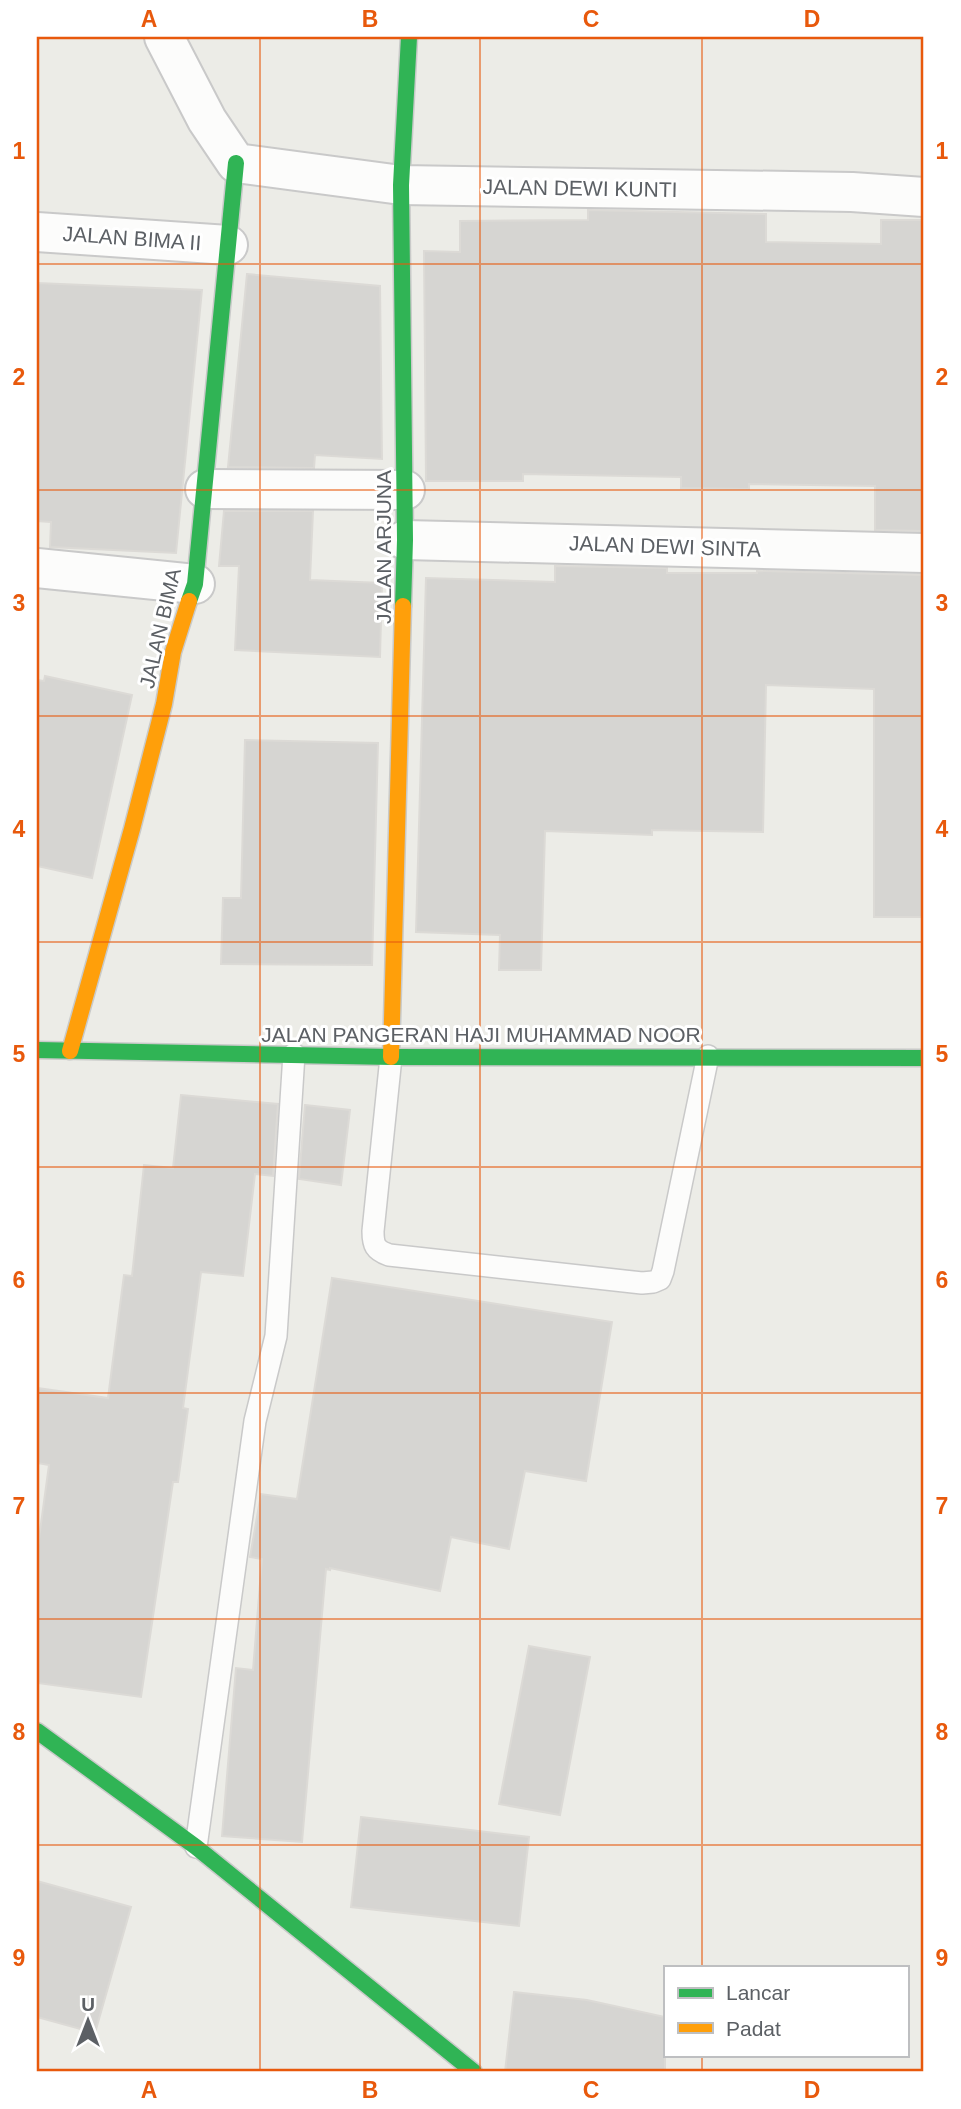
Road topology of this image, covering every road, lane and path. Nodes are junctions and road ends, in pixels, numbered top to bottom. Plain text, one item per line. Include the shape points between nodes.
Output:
1 (164, 37) edge
2 (409, 37) edge
3 (236, 163) junction
4 (401, 185) junction
5 (924, 197) edge
6 (37, 232) edge
7 (228, 245) junction
8 (205, 489) junction
9 (405, 490) junction
10 (405, 540) junction
11 (924, 553) edge
12 (37, 568) edge
13 (195, 584) junction
14 (37, 1050) edge
15 (70, 1051) junction
16 (294, 1054) junction
17 (708, 1056) junction
18 (391, 1057) junction
19 (924, 1058) edge
20 (37, 1731) edge
21 (196, 1847) junction
22 (474, 2072) edge

1 - 3 street via 207,120
2 - 4 street, JALAN ARJUNA
3 - 4 street, JALAN DEWI KUNTI
3 - 7 street, JALAN BIMA
4 - 5 street, JALAN DEWI KUNTI
4 - 9 street, JALAN ARJUNA
6 - 7 street, JALAN BIMA II
7 - 8 street, JALAN BIMA
8 - 9 street
8 - 13 street, JALAN BIMA
9 - 10 street, JALAN ARJUNA
10 - 11 street, JALAN DEWI SINTA
10 - 18 street, JALAN ARJUNA
12 - 13 street
13 - 15 street, JALAN BIMA via 173,652 135,817
14 - 15 street, JALAN PANGERAN HAJI MUHAMMAD NOOR
15 - 16 street, JALAN PANGERAN HAJI MUHAMMAD NOOR
16 - 18 street, JALAN PANGERAN HAJI MUHAMMAD NOOR
16 - 21 lane via 276,1336 256,1421
17 - 18 street, JALAN PANGERAN HAJI MUHAMMAD NOOR
17 - 18 lane via 663,1270 660,1279 642,1283 378,1251 373,1231
17 - 19 street, JALAN PANGERAN HAJI MUHAMMAD NOOR
20 - 21 street
21 - 22 street

